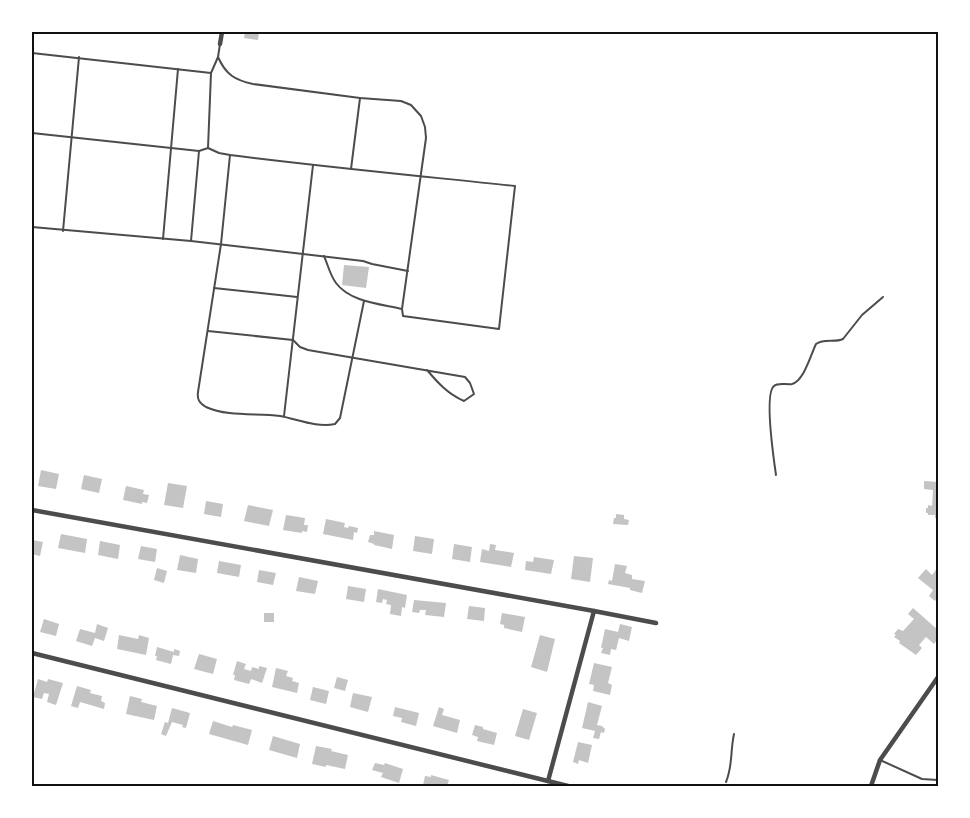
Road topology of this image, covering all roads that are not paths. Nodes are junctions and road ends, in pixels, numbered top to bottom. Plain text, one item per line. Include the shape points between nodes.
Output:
1 (222, 32) edge
2 (220, 44) joint
3 (32, 53) edge
4 (80, 57) junction
5 (218, 57) junction
6 (178, 69) junction
7 (212, 73) junction
8 (360, 98) junction
9 (32, 133) edge
10 (72, 138) junction
11 (171, 147) junction
12 (207, 148) junction
13 (199, 151) junction
14 (230, 155) junction
15 (313, 165) junction
16 (351, 169) junction
17 (420, 176) junction
18 (32, 227) edge
19 (63, 231) junction
20 (163, 239) junction
21 (191, 241) junction
22 (221, 244) junction
23 (302, 254) junction
24 (324, 256) junction
25 (408, 271) junction
26 (214, 288) junction
27 (297, 297) junction
28 (883, 297) dead end
29 (364, 301) junction
30 (402, 309) junction
31 (207, 331) junction
32 (293, 340) junction
33 (353, 357) junction
34 (427, 370) junction
35 (284, 417) junction
36 (776, 475) dead end
37 (32, 510) edge
38 (594, 611) junction
39 (656, 623) dead end
40 (32, 653) edge
41 (939, 678) edge
42 (734, 734) dead end
43 (880, 760) junction
44 (939, 780) edge
45 (548, 781) junction
46 (726, 782) dead end
47 (568, 786) edge
48 (871, 786) edge

1 - 2 street
2 - 5 lane
3 - 4 lane
4 - 6 lane
4 - 10 lane
5 - 7 lane
5 - 8 lane via 228,74 239,81
6 - 7 lane
6 - 11 lane
7 - 12 lane
8 - 16 lane
8 - 17 lane via 401,101 417,110 426,138
9 - 10 lane
10 - 11 lane
10 - 19 lane
11 - 13 lane
11 - 20 lane
12 - 13 lane
12 - 14 lane
13 - 21 lane
14 - 15 lane
14 - 22 lane
15 - 16 lane
15 - 23 lane
16 - 17 lane
17 - 25 lane
17 - 30 lane via 515,186 499,328 403,316
18 - 19 lane
19 - 20 lane
20 - 21 lane
21 - 22 lane
22 - 23 lane
22 - 26 lane
23 - 24 lane
23 - 27 lane
24 - 25 lane
24 - 29 lane via 336,284
25 - 30 lane
26 - 27 lane
26 - 31 lane
27 - 32 lane
28 - 36 lane via 843,339 816,344 797,382 774,385 770,426
29 - 30 lane
29 - 33 lane
31 - 32 lane
31 - 35 lane via 197,399 213,409
32 - 33 lane via 308,350
32 - 35 lane
33 - 34 lane
33 - 35 lane via 340,418 335,424
34 - 34 lane via 465,377 474,394 464,401 452,396
37 - 38 street
38 - 39 street
38 - 45 street
40 - 45 street
41 - 43 street
42 - 46 lane
43 - 44 lane via 922,779
43 - 48 street
45 - 47 street

